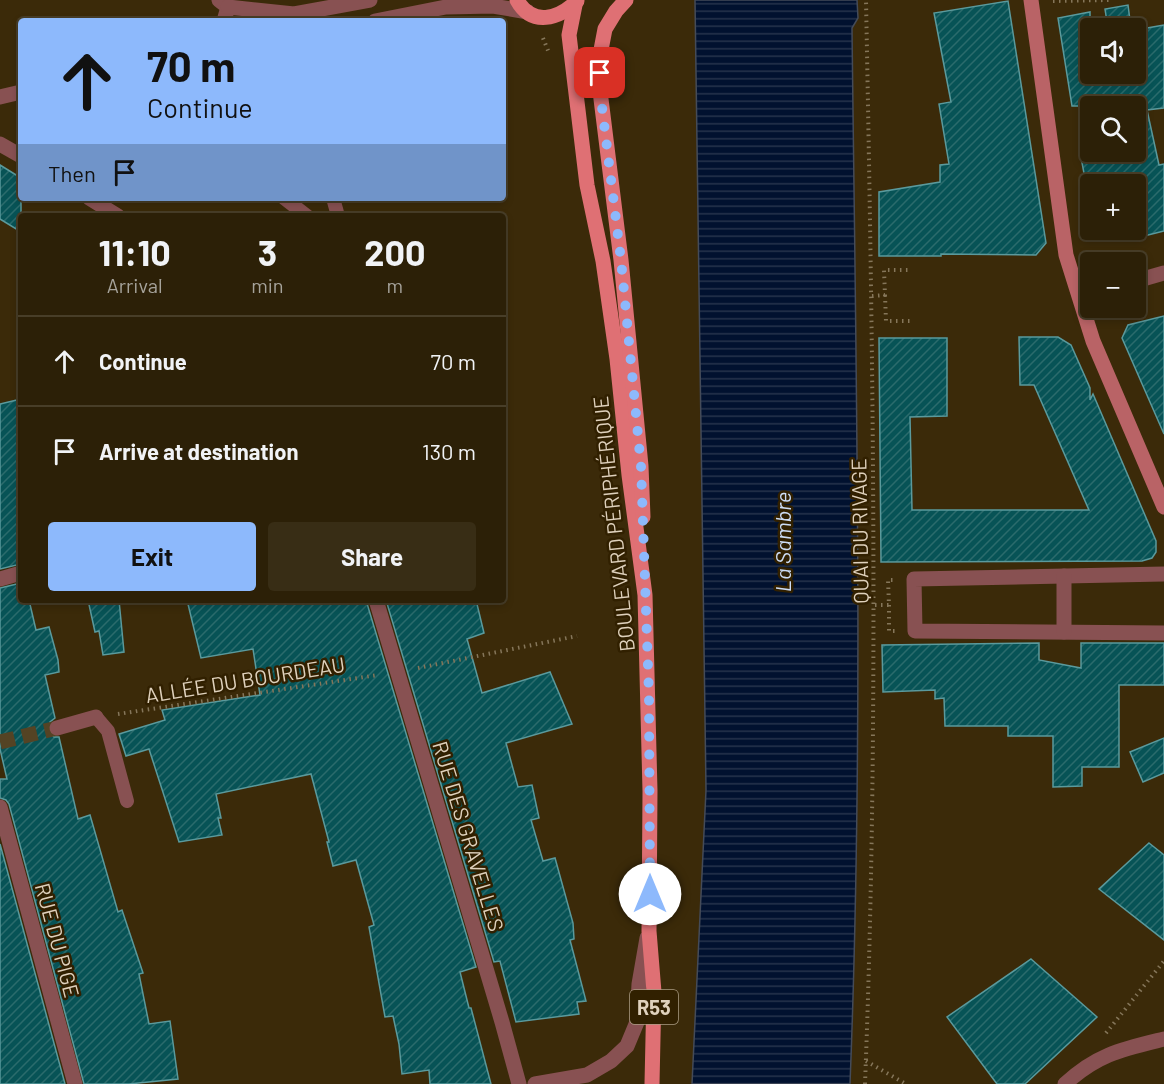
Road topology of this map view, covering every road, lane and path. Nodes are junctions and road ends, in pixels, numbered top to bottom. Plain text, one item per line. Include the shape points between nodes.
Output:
1 (370, 0) edge
2 (517, 0) edge
3 (626, 0) edge
4 (866, 0) edge
5 (1031, 0) edge
6 (1109, 0) edge
7 (576, 1) edge
8 (224, 9) edge
9 (528, 12) junction
10 (390, 18) edge
11 (18, 94) edge
12 (0, 97) edge
13 (0, 144) edge
14 (18, 154) edge
15 (94, 201) edge
16 (288, 201) edge
17 (113, 213) edge
18 (303, 213) edge
19 (911, 270) dead end
20 (1164, 273) edge
21 (1146, 278) edge
22 (1080, 282) edge
23 (885, 295) junction
24 (872, 296) junction
25 (1088, 318) edge
26 (913, 321) dead end
27 (1164, 507) edge
28 (18, 574) edge
29 (1164, 574) edge
30 (1064, 576) junction
31 (0, 579) edge
32 (888, 588) dead end
33 (645, 595) junction
34 (377, 603) edge
35 (875, 605) junction
36 (889, 605) junction
37 (889, 622) dead end
38 (1064, 632) junction
39 (1164, 633) edge
40 (577, 636) dead end
41 (398, 672) junction
42 (96, 717) junction
43 (57, 728) tunnel mouth
44 (127, 801) dead end
45 (0, 807) edge
46 (649, 931) junction
47 (1164, 962) edge
48 (1105, 1035) dead end
49 (1164, 1039) edge
50 (866, 1061) junction
51 (75, 1084) edge
52 (519, 1084) edge
53 (535, 1084) edge
54 (652, 1084) edge
55 (865, 1084) edge
56 (906, 1084) edge
57 (1065, 1084) edge

1 - 8 street via 294,14
2 - 9 main road
3 - 33 main road via 606,28 600,55 600,91 641,466
4 - 24 path, QUAI DU RIVAGE
5 - 6 path
5 - 22 street via 1066,255
7 - 9 main road, R53 via 548,18
7 - 33 main road, BOULEVARD PÉRIPHÉRIQUE / R53 via 569,35 587,185 611,315
9 - 10 street via 493,6 446,7
11 - 12 street
13 - 14 street
15 - 17 street
16 - 18 lane
19 - 23 path via 884,270
20 - 21 street
23 - 24 path
23 - 26 path via 886,321
24 - 35 path, QUAI DU RIVAGE
25 - 27 street via 1092,341
28 - 31 street
29 - 30 street
30 - 38 street
30 - 38 street via 914,579 915,631
32 - 36 path
33 - 46 main road, BOULEVARD PÉRIPHÉRIQUE / R53 via 650,719
34 - 41 street, RUE DES GRAVELLES
35 - 36 path
35 - 50 path, QUAI DU RIVAGE
36 - 37 path
38 - 39 street
40 - 41 path, ALLÉE DU BOURDEAU
41 - 42 path, ALLÉE DU BOURDEAU
41 - 52 street, RUE DES GRAVELLES
42 - 43 street
42 - 44 lane via 108,731
45 - 51 street, RUE DU PIGE
46 - 53 street via 637,1022 627,1046 587,1075
46 - 54 main road, BOULEVARD PÉRIPHÉRIQUE / R53 via 654,992
47 - 48 path
49 - 57 street via 1093,1061
50 - 55 path, QUAI DU RIVAGE
50 - 56 path

